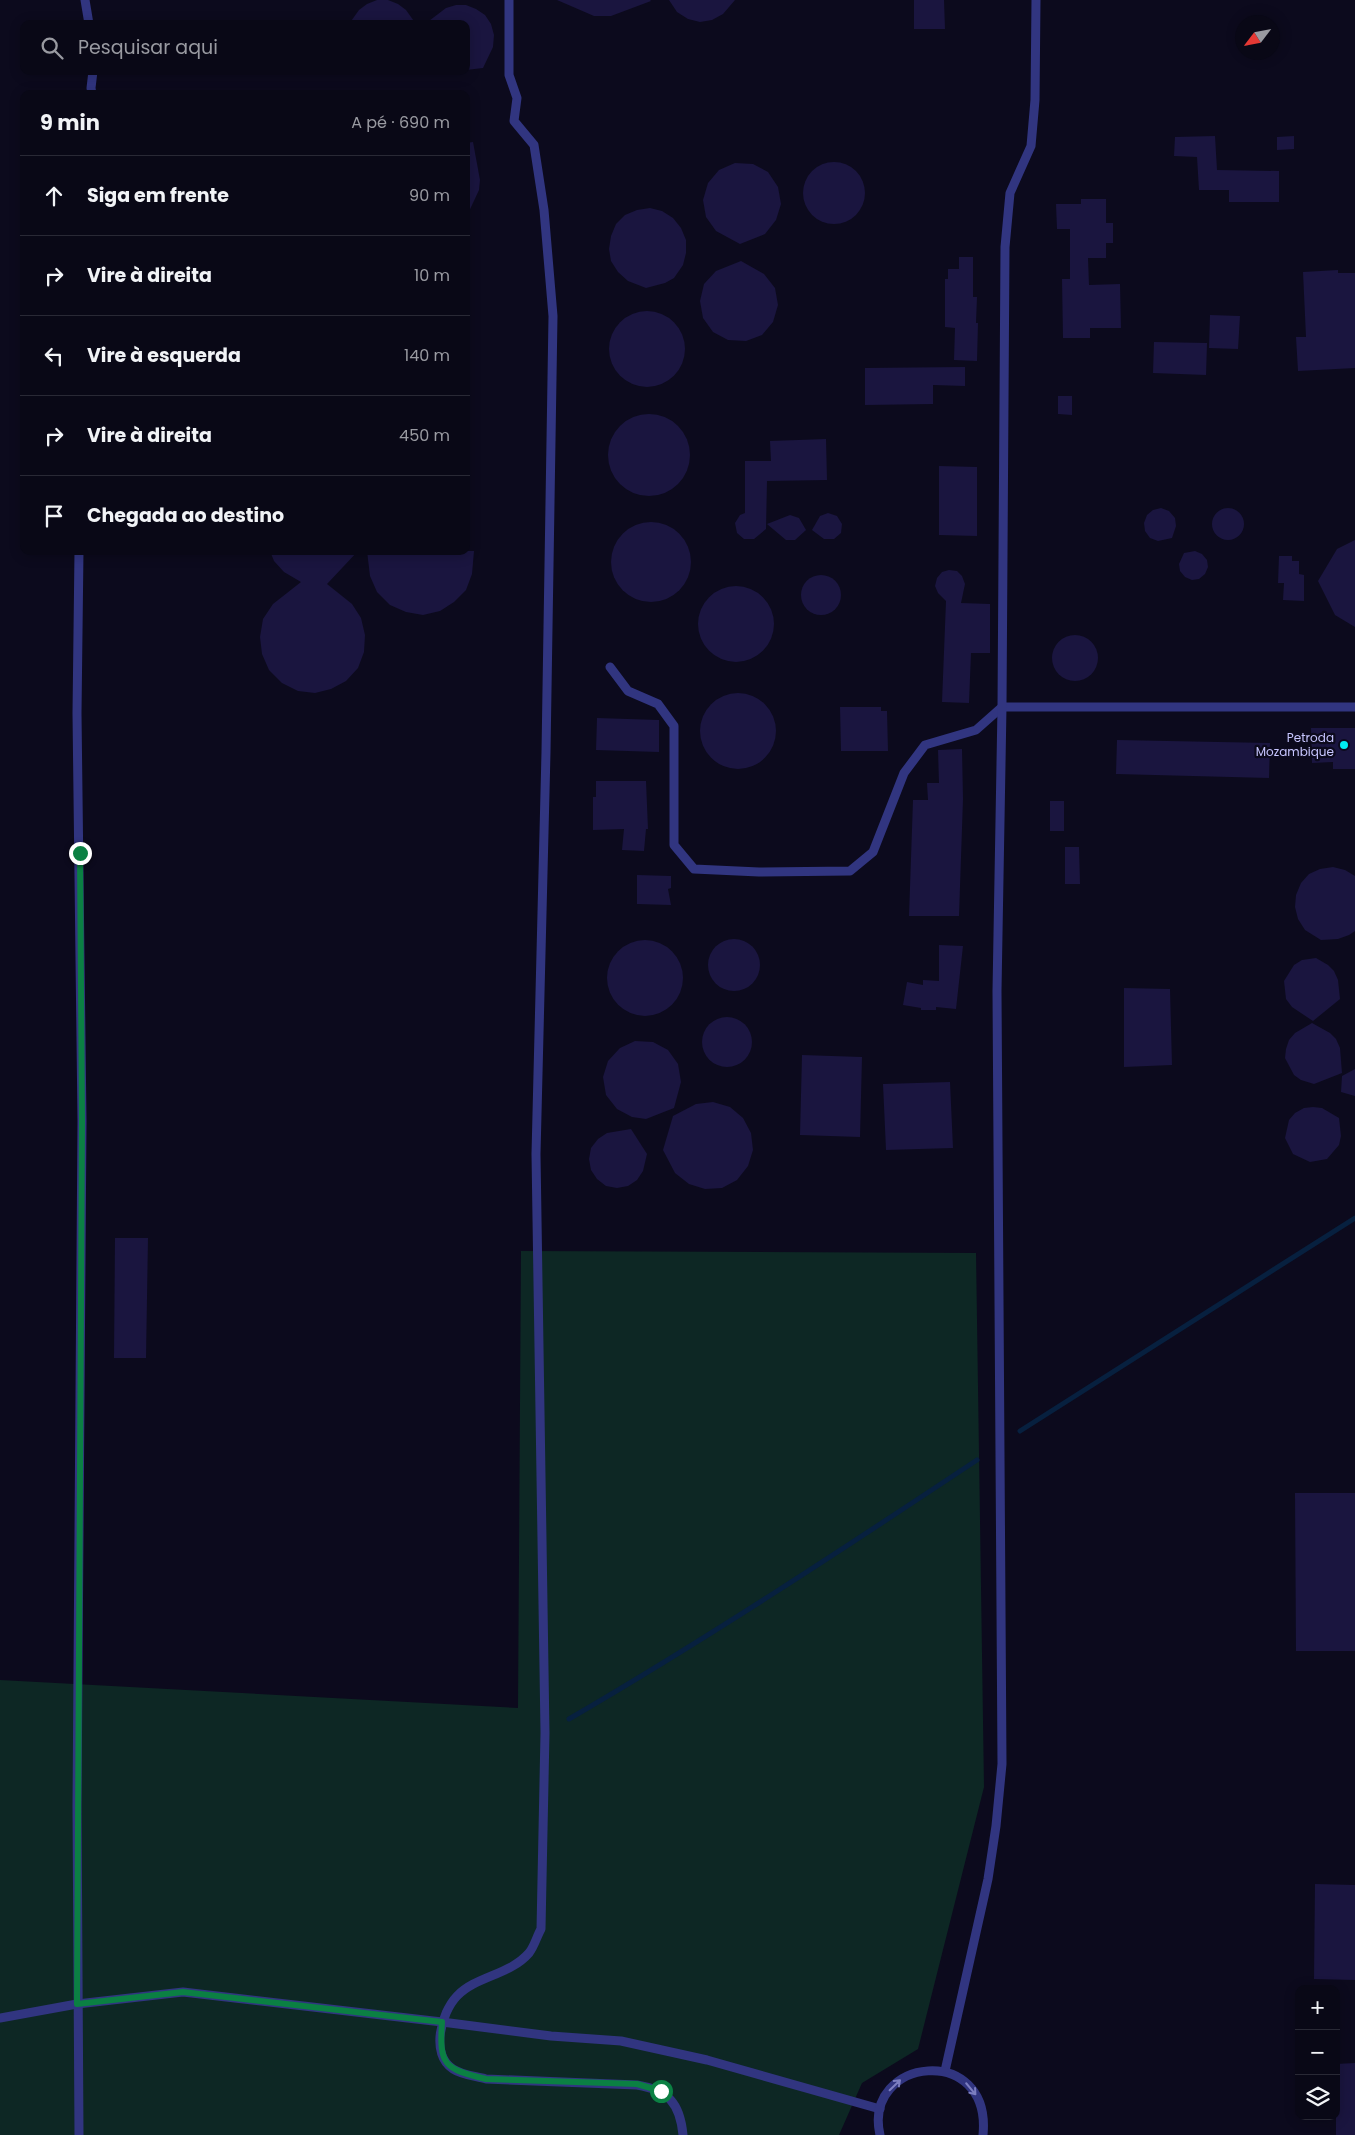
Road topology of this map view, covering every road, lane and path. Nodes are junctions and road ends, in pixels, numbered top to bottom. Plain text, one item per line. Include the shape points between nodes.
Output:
1 (85, 0) edge
2 (509, 0) edge
3 (1036, 0) edge
4 (88, 20) edge
5 (93, 75) edge
6 (91, 90) edge
7 (79, 555) edge
8 (610, 667) dead end
9 (1002, 706) junction
10 (1355, 707) edge
11 (77, 2004) junction
12 (0, 2018) edge
13 (442, 2022) junction
14 (945, 2071) junction
15 (880, 2109) junction
16 (79, 2135) edge
17 (683, 2135) edge
18 (880, 2135) edge
19 (983, 2135) edge

1 - 4 lane
2 - 13 lane via 509,75 517,98 514,121 534,145 544,210 553,316 536,1154 544,1733 541,1929 529,1953 505,1971 456,1996
3 - 9 lane via 1031,146 1010,193 1005,247
5 - 6 lane
7 - 11 lane via 77,713 82,1121
8 - 9 lane via 628,691 658,704 674,726 674,845 694,869 850,871 874,852 904,773 925,745 976,730
9 - 10 lane
9 - 14 lane via 997,991 1002,1764 988,1878
11 - 12 lane
11 - 13 lane via 183,1992
11 - 16 lane
13 - 15 lane via 621,2041 707,2060
13 - 17 lane via 442,2058 452,2068 486,2079 637,2084 661,2091 676,2109
15 -> 14 lane via 886,2094 897,2081 928,2069
14 -> 19 lane via 973,2089 985,2120
15 - 18 lane

